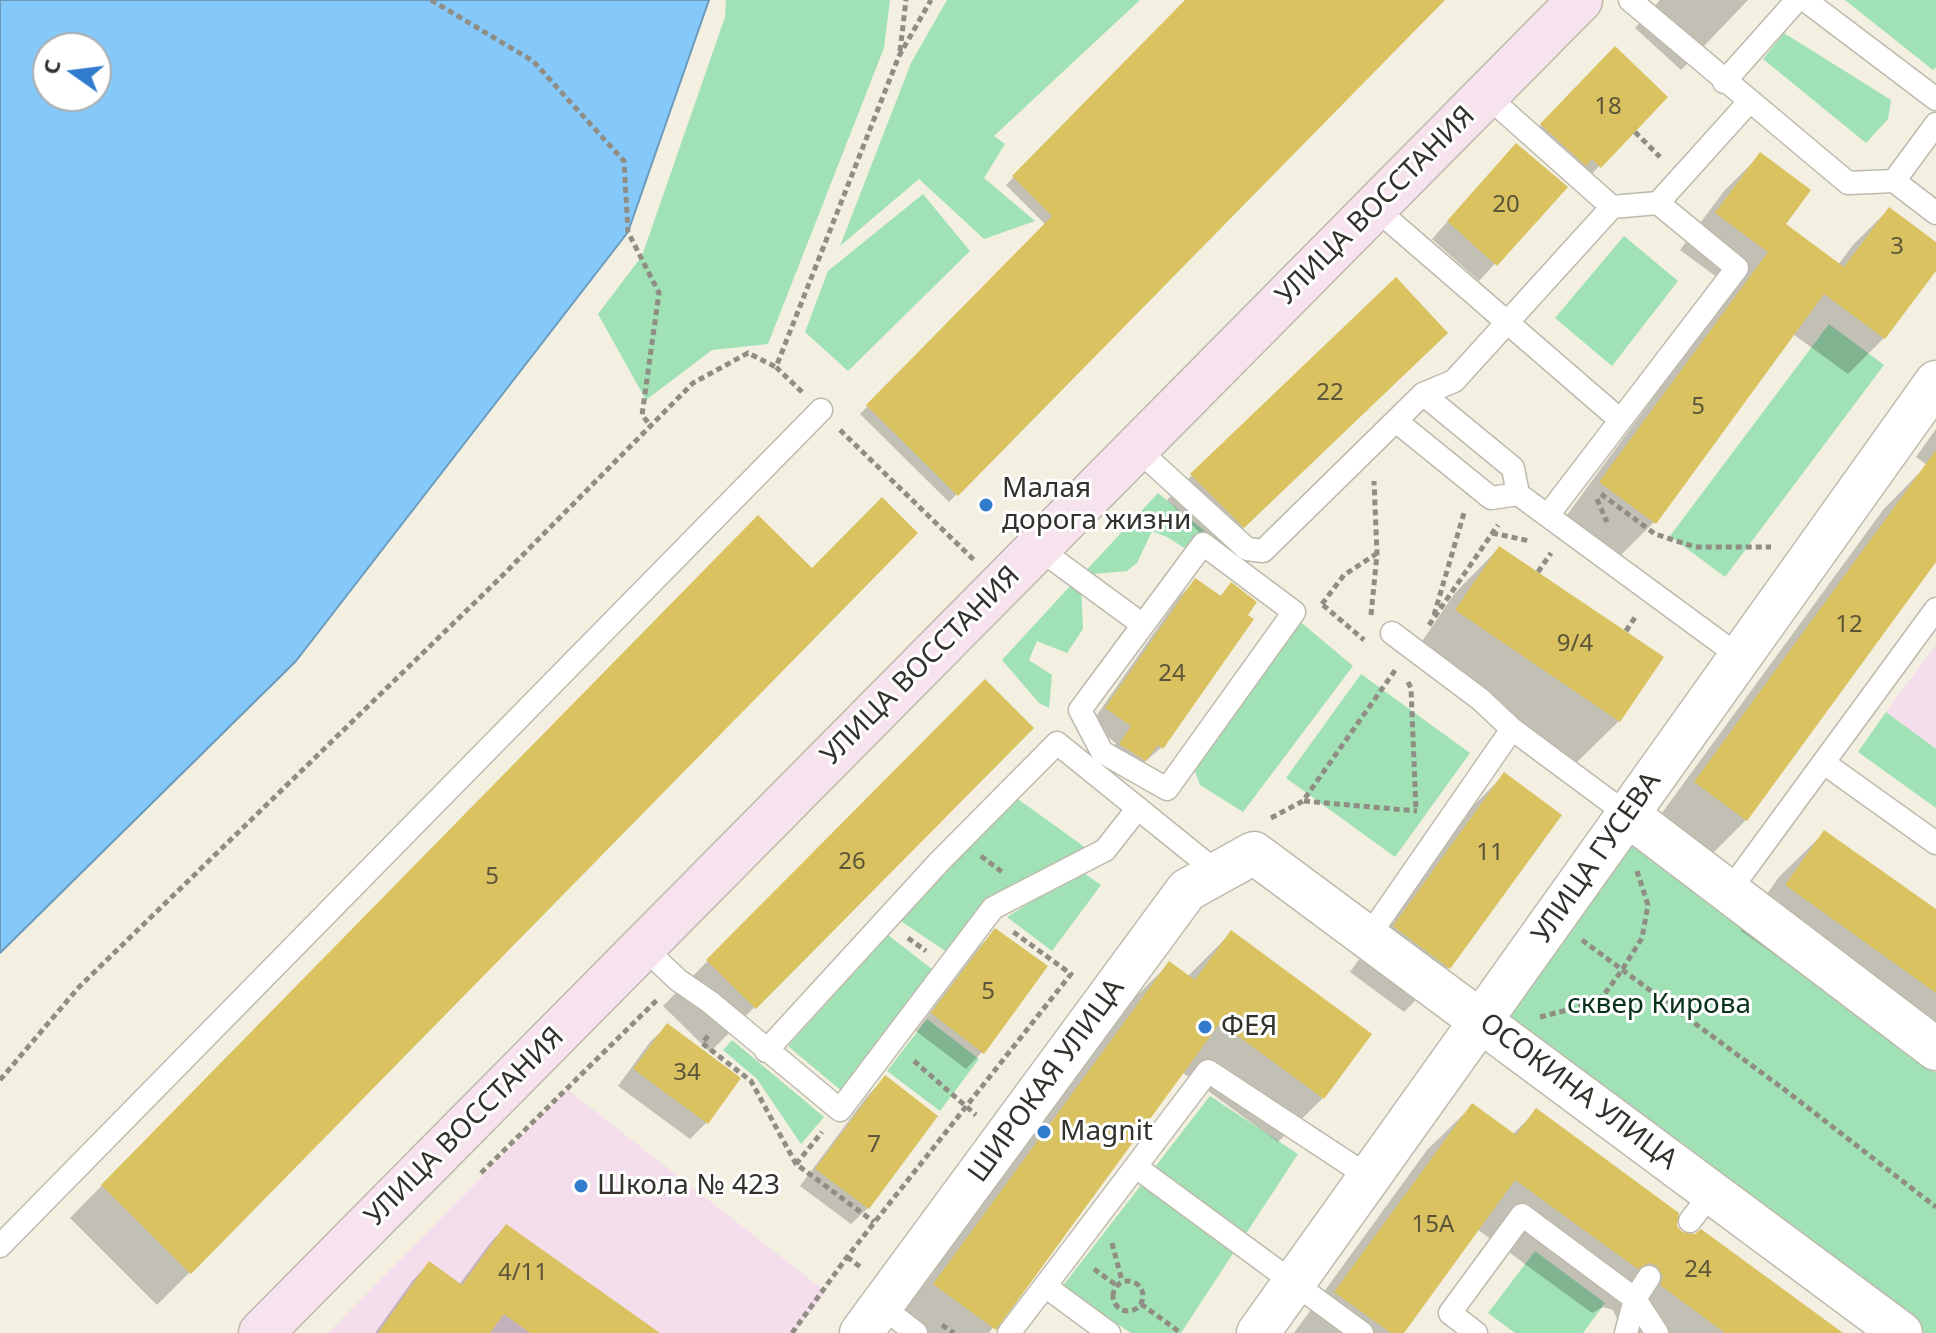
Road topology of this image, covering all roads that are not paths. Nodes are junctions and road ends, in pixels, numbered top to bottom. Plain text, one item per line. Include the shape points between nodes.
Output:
1 (1580, 0) edge
2 (1630, 0) edge
3 (1797, 0) edge
4 (1805, 0) edge
5 (1724, 82) junction
6 (1486, 95) junction
7 (1936, 99) edge
8 (1749, 102) junction
9 (1936, 124) edge
10 (1894, 181) junction
11 (1658, 203) junction
12 (1612, 207) junction
13 (1375, 208) junction
14 (1936, 213) edge
15 (1506, 324) junction
16 (1936, 382) edge
17 (1423, 394) junction
18 (821, 410) road end
19 (1619, 419) junction
20 (1396, 421) junction
21 (1136, 448) junction
22 (1518, 494) junction
23 (1548, 515) junction
24 (1038, 548) junction
25 (1936, 609) edge
26 (1143, 625) junction
27 (1392, 633) dead end
28 (1740, 657) junction
29 (1512, 729) junction
30 (1824, 763) junction
31 (1130, 768) junction
32 (1119, 793) junction
33 (1138, 808) junction
34 (1628, 815) junction
35 (1936, 843) edge
36 (1254, 853) joint
37 (1218, 873) junction
38 (1730, 890) junction
39 (1368, 937) junction
40 (643, 947) junction
41 (1481, 1020) junction
42 (1936, 1049) edge
43 (766, 1051) junction
44 (1136, 1167) junction
45 (1369, 1177) junction
46 (0, 1246) edge
47 (1649, 1277) dead end
48 (1294, 1283) junction
49 (1045, 1286) junction
50 (1635, 1299) junction
51 (871, 1320) edge
52 (1472, 1332) edge
53 (261, 1333) edge
54 (916, 1333) edge
55 (1009, 1333) edge
56 (1109, 1333) edge
57 (1258, 1333) edge
58 (1362, 1333) edge
59 (1626, 1333) edge
60 (1657, 1333) edge
61 (1901, 1333) edge

1 - 6 street, УЛИЦА ВОССТАНИЯ
2 - 5 lane
3 - 5 lane
4 - 7 lane
5 - 8 lane
6 - 12 lane
6 - 13 street, УЛИЦА ВОССТАНИЯ
8 - 10 lane via 1848,183
8 - 11 lane
9 - 10 lane
10 - 14 lane
11 - 12 lane
11 - 19 lane via 1737,268
12 - 15 lane
13 - 15 lane
13 - 21 street, УЛИЦА ВОССТАНИЯ
15 - 17 lane via 1454,381
15 - 19 lane
16 - 28 street, УЛИЦА ГУСЕВА
17 - 20 lane
17 - 22 lane via 1513,468
18 - 46 lane
19 - 23 lane
20 - 21 lane via 1263,551 1247,549
20 - 22 lane via 1491,498
21 - 24 street, УЛИЦА ВОССТАНИЯ
22 - 23 lane
23 - 28 lane
24 - 26 lane
24 - 40 street, УЛИЦА ВОССТАНИЯ
25 - 30 lane
26 - 31 lane via 1080,710 1102,752
26 - 31 lane via 1203,544 1294,612 1167,789
27 - 29 lane
28 - 34 street, УЛИЦА ГУСЕВА
29 - 34 lane
29 - 39 lane
30 - 35 lane
30 - 38 lane
31 - 32 lane
32 - 33 lane
32 - 43 lane via 1057,743
33 - 37 lane
33 - 43 lane via 1105,850 988,913 840,1110
34 - 38 street
34 - 41 street, УЛИЦА ГУСЕВА
36 - 37 street, ШИРОКАЯ УЛИЦА
36 - 39 street, ОСОКИНА УЛИЦА
37 - 51 street, ШИРОКАЯ УЛИЦА via 1187,890
38 - 42 street
39 - 41 street, ОСОКИНА УЛИЦА
40 - 43 lane
40 - 53 street, УЛИЦА ВОССТАНИЯ
41 - 45 street, УЛИЦА ГУСЕВА
41 - 61 street, ОСОКИНА УЛИЦА via 1702,1206
44 - 45 lane via 1208,1071
44 - 48 lane
44 - 49 lane
45 - 48 street, УЛИЦА ГУСЕВА
47 - 50 lane
48 - 57 street, УЛИЦА ГУСЕВА
48 - 58 lane
49 - 55 lane
49 - 56 lane
50 - 52 lane via 1522,1215 1450,1313
50 - 59 lane
50 - 60 lane
51 - 54 lane

